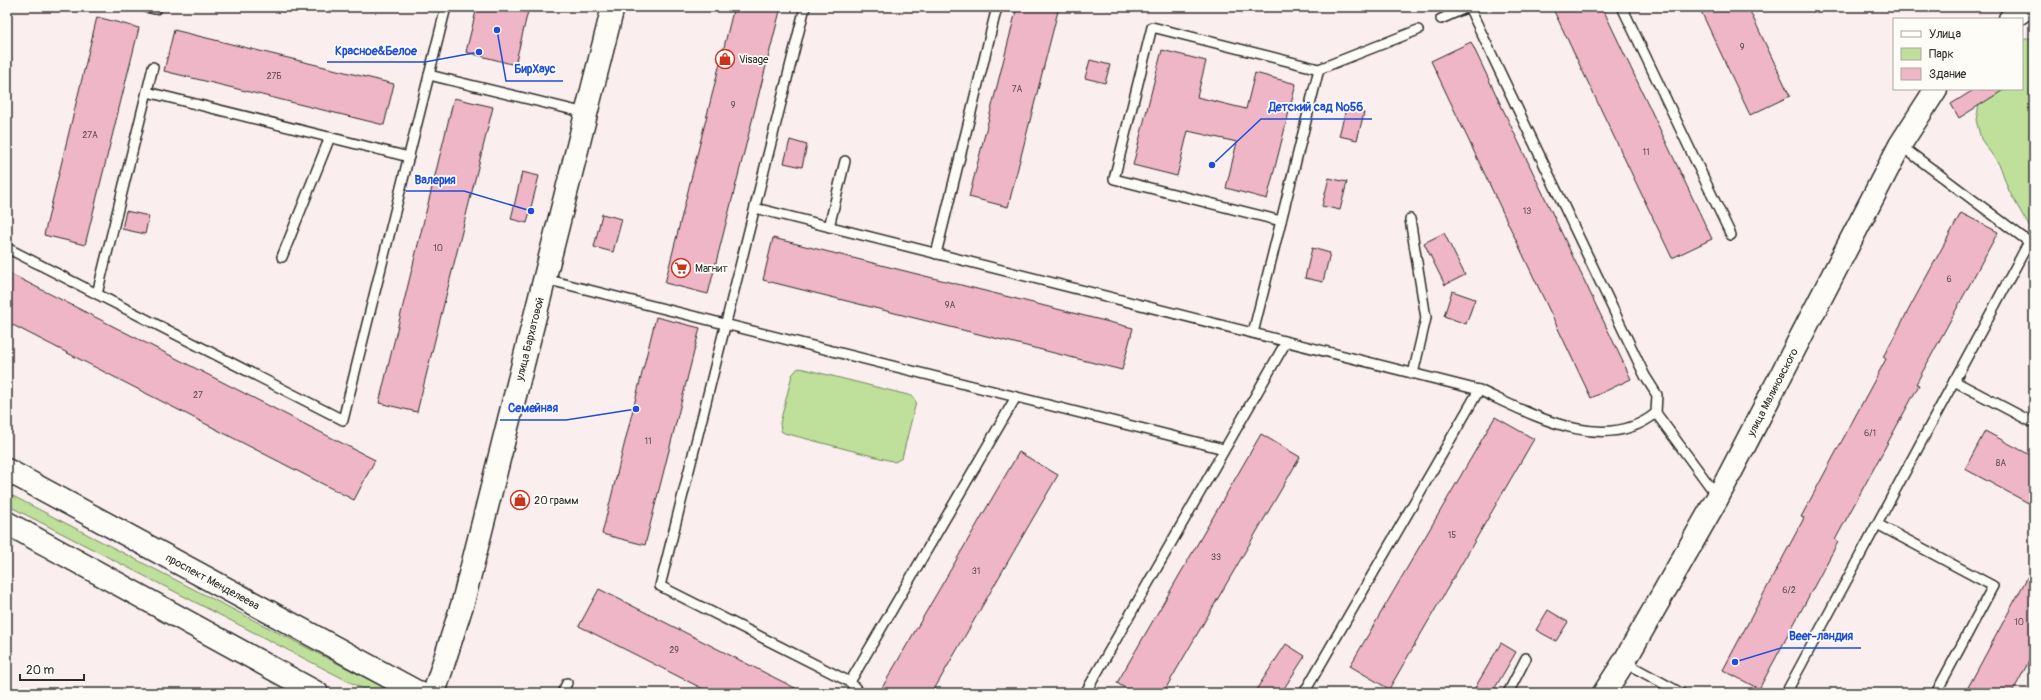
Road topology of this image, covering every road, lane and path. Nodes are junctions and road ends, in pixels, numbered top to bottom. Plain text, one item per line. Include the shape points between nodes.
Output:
1 (146, 7) edge
2 (446, 7) edge
3 (613, 7) edge
4 (805, 7) edge
5 (997, 7) edge
6 (1468, 7) edge
7 (1622, 7) edge
8 (2028, 7) edge
9 (156, 9) dead end
10 (2012, 18) edge
11 (1441, 19) dead end
12 (1418, 30) dead end
13 (153, 67) dead end
14 (1319, 69) junction
15 (429, 74) junction
16 (1935, 90) edge
17 (147, 92) junction
18 (586, 113) junction
19 (330, 137) junction
20 (1900, 145) junction
21 (409, 157) junction
22 (846, 161) dead end
23 (755, 208) junction
24 (1410, 219) dead end
25 (1281, 221) junction
26 (829, 227) junction
27 (1731, 235) dead end
28 (7, 248) edge
29 (936, 254) junction
30 (282, 257) dead end
31 (545, 279) junction
32 (97, 294) junction
33 (726, 324) junction
34 (1253, 333) junction
35 (1286, 342) junction
36 (1413, 374) junction
37 (1954, 381) junction
38 (1480, 390) junction
39 (1016, 397) junction
40 (1656, 413) junction
41 (2034, 423) edge
42 (1224, 449) junction
43 (7, 470) edge
44 (1718, 497) junction
45 (7, 523) edge
46 (1877, 524) junction
47 (1526, 658) dead end
48 (1624, 662) junction
49 (850, 682) junction
50 (567, 683) dead end
51 (1087, 690) dead end
52 (317, 693) edge
53 (419, 693) edge
54 (434, 693) edge
55 (562, 693) edge
56 (860, 693) edge
57 (1304, 693) edge
58 (1508, 693) edge
59 (1604, 693) edge
60 (1681, 693) edge
61 (1786, 693) edge
62 (1936, 693) edge

1 - 9 lane
2 - 15 lane
3 - 18 street, улица Бархатовой
4 - 23 lane
5 - 29 lane
6 - 11 lane
6 - 40 lane via 1645,376 1657,395
7 - 27 lane
8 - 10 street
12 - 14 lane
13 - 17 lane
14 - 25 lane
14 - 25 lane via 1152,27 1121,149 1114,179
15 - 18 lane
15 - 21 lane
16 - 20 street, улица Малиновского
17 - 19 lane
17 - 32 lane
18 - 31 street, улица Бархатовой
19 - 21 lane
19 - 30 lane
20 - 37 lane via 2029,242
20 - 44 street, улица Малиновского
21 - 32 lane via 343,420
22 - 26 lane
23 - 26 lane
23 - 33 lane
24 - 36 lane via 1426,318
25 - 34 lane
26 - 29 lane
28 - 32 lane
29 - 34 lane
31 - 33 lane
31 - 54 street, улица Бархатовой via 463,602
33 - 39 lane
33 - 49 lane via 660,586
34 - 35 lane
35 - 36 lane
35 - 42 lane
36 - 38 lane
37 - 41 lane
37 - 46 lane
38 - 40 lane via 1547,421 1588,431 1620,430 1645,422
38 - 57 lane
39 - 42 lane
39 - 49 lane
40 - 44 lane
42 - 51 lane
43 - 53 street, проспект Менделеева
44 - 48 street, улица Малиновского
45 - 52 street
46 - 61 lane
46 - 62 lane via 1993,586
47 - 58 lane
48 - 59 street, улица Малиновского
48 - 60 lane
49 - 56 lane
50 - 55 lane

